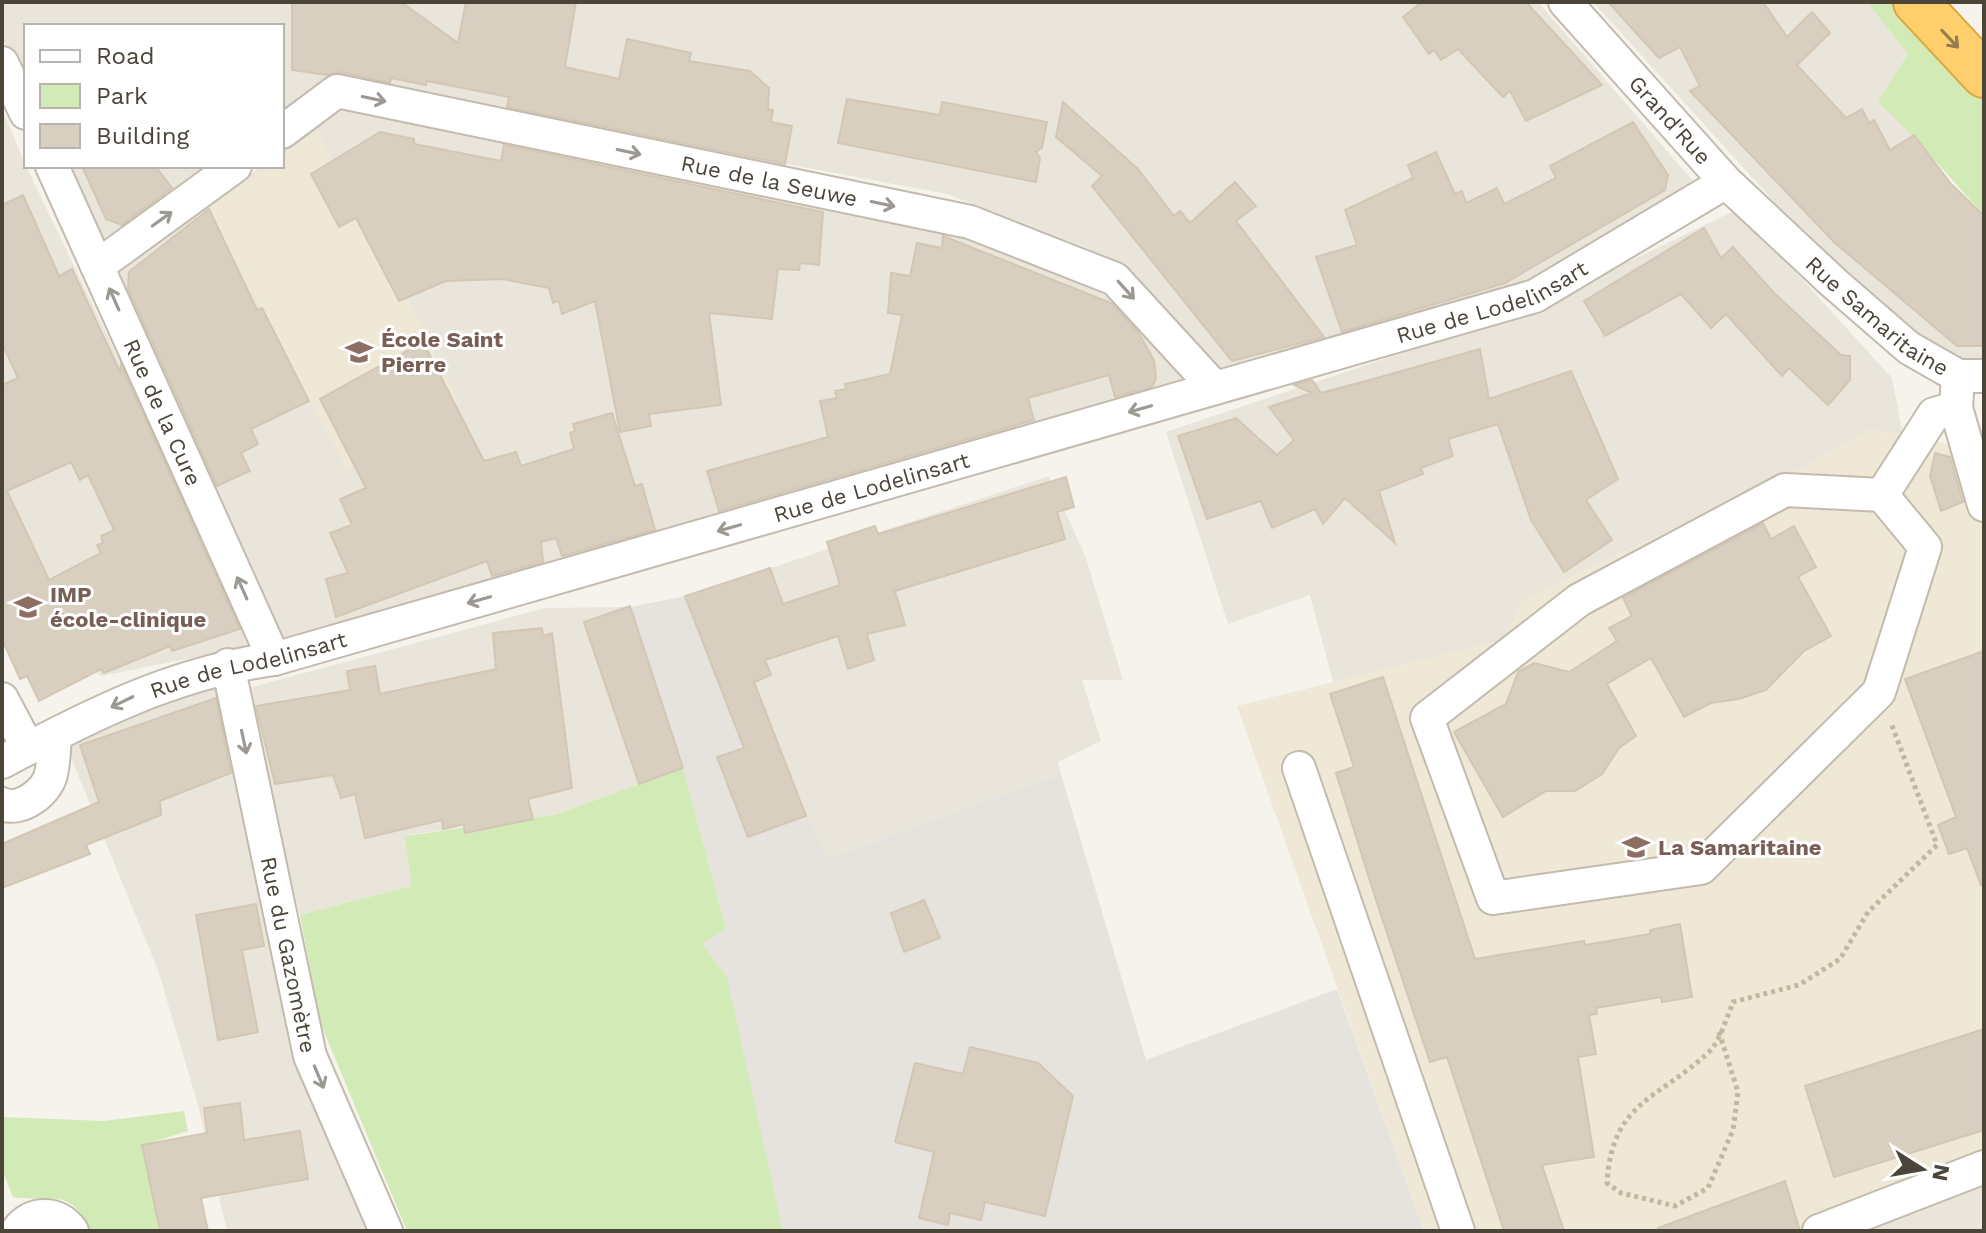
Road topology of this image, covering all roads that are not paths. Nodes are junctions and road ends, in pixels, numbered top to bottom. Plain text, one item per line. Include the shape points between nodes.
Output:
1 (1565, 2) edge
2 (1916, 2) edge
3 (2, 63) edge
4 (1984, 75) edge
5 (24, 109) edge
6 (284, 131) edge
7 (53, 168) edge
8 (232, 168) edge
9 (1726, 182) junction
10 (1779, 234) joint
11 (99, 265) junction
12 (1971, 376) edge
13 (1215, 388) junction
14 (1956, 408) junction
15 (1882, 495) junction
16 (1984, 505) edge
17 (274, 659) junction
18 (228, 665) junction
19 (3, 703) edge
20 (28, 748) edge
21 (1299, 768) dead end
22 (2, 804) edge
23 (1984, 1167) edge
24 (2, 1210) edge
25 (10, 1231) edge
26 (17, 1231) edge
27 (72, 1231) edge
28 (386, 1231) edge
29 (1458, 1231) edge
30 (1819, 1231) edge

1 - 9 street, Grand'Rue
2 -> 4 highway
3 - 5 street
6 -> 13 street, Rue de la Seuwe via 337,91 970,222 1115,279
7 - 11 street, Rue de la Cure
11 -> 8 street
9 - 10 street, Grand'Rue
9 - 13 street, Rue de Lodelinsart via 1535,296
10 - 12 street, Rue Samaritaine via 1909,348
17 -> 11 street, Rue de la Cure
12 - 14 street
13 -> 17 street, Rue de Lodelinsart
14 - 15 street via 1934,414
14 - 16 street
15 - 15 street via 1925,547 1879,692 1701,868 1493,898 1427,718 1579,600 1785,490
17 - 18 street, Rue de Lodelinsart
18 -> 20 street, Rue de Lodelinsart via 143,691
18 -> 28 street, Rue du Gazomètre via 310,1056
19 - 20 street
20 - 22 street via 51,776 31,800 19,806
21 - 29 street
23 - 30 street
24 - 25 street
26 - 27 street via 42,1215 63,1221

